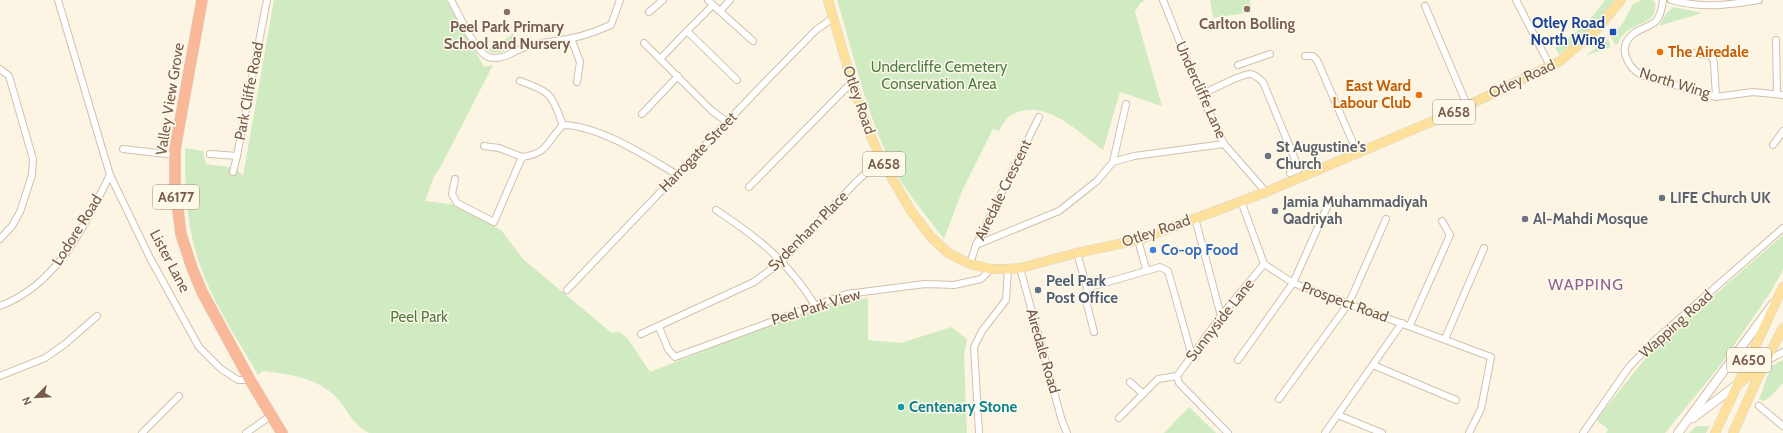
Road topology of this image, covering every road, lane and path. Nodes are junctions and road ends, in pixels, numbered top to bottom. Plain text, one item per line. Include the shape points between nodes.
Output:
1 (58, 0) edge
2 (202, 0) edge
3 (267, 0) edge
4 (451, 0) edge
5 (620, 0) edge
6 (663, 0) edge
7 (730, 0) edge
8 (828, 0) edge
9 (1163, 0) edge
10 (1516, 0) edge
11 (1621, 0) edge
12 (1663, 0) edge
13 (1671, 0) edge
14 (1760, 0) edge
15 (711, 2) edge
16 (1425, 6) dead end
17 (721, 10) junction
18 (649, 12) dead end
19 (833, 18) junction
20 (687, 31) junction
21 (571, 38) junction
22 (1776, 40) dead end
23 (753, 41) dead end
24 (644, 43) dead end
25 (1693, 53) dead end
26 (1270, 54) dead end
27 (1305, 56) dead end
28 (660, 59) junction
29 (1245, 62) junction
30 (1238, 65) dead end
31 (1550, 66) junction
32 (0, 68) edge
33 (1250, 74) junction
34 (678, 76) junction
35 (520, 80) dead end
36 (737, 80) dead end
37 (577, 82) dead end
38 (852, 82) junction
39 (1780, 94) edge
40 (1201, 95) junction
41 (1716, 97) junction
42 (1126, 104) dead end
43 (1467, 105) junction
44 (642, 114) dead end
45 (1039, 117) dead end
46 (727, 122) junction
47 (563, 124) junction
48 (1783, 131) edge
49 (1224, 144) junction
50 (1773, 145) dead end
51 (484, 146) dead end
52 (123, 149) dead end
53 (1357, 152) junction
54 (210, 154) dead end
55 (175, 155) junction
56 (237, 156) junction
57 (522, 157) junction
58 (881, 159) junction
59 (1113, 162) junction
60 (233, 172) dead end
61 (1290, 173) dead end
62 (110, 174) junction
63 (676, 174) junction
64 (455, 180) dead end
65 (749, 187) dead end
66 (1266, 192) junction
67 (1241, 202) junction
68 (1328, 207) dead end
69 (716, 210) dead end
70 (1195, 218) junction
71 (1386, 219) dead end
72 (1442, 221) dead end
73 (1783, 228) edge
74 (0, 239) edge
75 (1138, 240) junction
76 (976, 244) junction
77 (1484, 248) dead end
78 (1077, 253) junction
79 (782, 261) junction
80 (970, 264) junction
81 (1264, 264) junction
82 (1020, 268) junction
83 (991, 269) junction
84 (1008, 269) junction
85 (1146, 270) junction
86 (1293, 283) junction
87 (1783, 287) edge
88 (1087, 288) junction
89 (567, 290) dead end
90 (1778, 296) junction
91 (1349, 303) junction
92 (815, 305) junction
93 (0, 306) edge
94 (97, 316) dead end
95 (1221, 316) junction
96 (1402, 323) junction
97 (1410, 325) junction
98 (659, 327) junction
99 (1783, 328) edge
100 (1094, 332) dead end
101 (641, 334) dead end
102 (1445, 339) junction
103 (1783, 352) edge
104 (1192, 356) junction
105 (1238, 360) dead end
106 (1765, 362) junction
107 (1372, 366) junction
108 (0, 376) edge
109 (1177, 376) junction
110 (250, 380) junction
111 (1130, 382) dead end
112 (1739, 384) junction
113 (1142, 394) junction
114 (179, 396) dead end
115 (1280, 399) dead end
116 (1456, 400) dead end
117 (1759, 406) dead end
118 (272, 415) junction
119 (1338, 415) junction
120 (1119, 418) dead end
121 (1686, 423) junction
122 (1783, 426) edge
123 (142, 433) edge
124 (246, 433) edge
125 (282, 433) edge
126 (979, 433) edge
127 (1067, 433) edge
128 (1228, 433) edge
129 (1325, 433) edge
130 (1382, 433) edge
131 (1469, 433) edge
132 (1583, 433) edge
133 (1678, 433) edge
134 (1715, 433) edge
135 (1733, 433) edge

1 - 62 street, Lister Lane
2 - 55 highway, Valley View Grove / A6177
3 - 56 street, Park Cliffe Road
4 - 21 street via 485,56 504,57 538,42
5 - 21 street via 611,25
6 - 18 street
7 - 17 street
8 - 19 main road, Otley Road / A658
9 - 40 street, Undercliffe Lane
10 - 31 street
11 - 31 main road, Otley Road / A658 via 1596,30 1560,61
12 - 41 street, North Wing via 1656,22 1630,36 1624,51 1626,60 1640,75
13 - 14 street via 1712,6
15 - 17 street
15 - 20 street
16 - 43 street
17 - 23 street
19 - 38 main road, Otley Road / A658
19 - 46 street, Harrogate Street via 816,30
20 - 28 street
20 - 36 street
21 - 37 street via 580,62
22 - 39 street
24 - 28 street
25 - 41 street via 1712,56
26 - 29 street
27 - 53 street via 1313,56 1317,60
28 - 34 street
29 - 30 street
29 - 33 street
31 - 43 main road, Otley Road / A658
32 - 74 street via 9,76 33,159 32,175 20,212
33 - 40 street
33 - 61 street via 1263,82 1299,169
34 - 44 street
34 - 46 street via 711,110
35 - 47 street via 550,94
38 - 58 main road, Otley Road / A658
38 - 65 street
39 - 41 street, North Wing via 1753,92
40 - 49 street, Undercliffe Lane
42 - 59 street
43 - 53 main road, Otley Road / A658
45 - 76 street, Airedale Crescent
46 - 63 street, Harrogate Street
47 - 57 street via 542,151
47 - 63 street via 589,128 645,155
48 - 50 street
49 - 59 street via 1134,156
49 - 66 street, Undercliffe Lane
51 - 57 street via 499,148
52 - 55 street
53 - 66 main road, Otley Road / A658
54 - 56 street, Park Cliffe Road
55 - 110 highway, Valley View Grove / A6177 via 175,187 181,234 192,268 202,292
56 - 60 street
57 - 64 street via 494,222 457,203 452,194
58 - 79 street, Sydenham Place
58 - 80 main road, Otley Road / A658 via 911,211 931,238 948,253
59 - 76 street via 1097,181 1059,211
62 - 93 street, Lodore Road via 87,220 60,262 39,284 16,300
62 - 110 street, Lister Lane via 150,258 199,347 221,369 238,380
63 - 89 street, Harrogate Street
66 - 67 main road, Otley Road / A658
67 - 70 main road, Otley Road / A658
67 - 81 street
68 - 86 street
69 - 79 street via 759,239
70 - 75 main road, Otley Road / A658
70 - 95 street
71 - 91 street
72 - 97 street via 1450,235
73 - 132 street, Wapping Road via 1654,340 1630,367
75 - 78 main road, Otley Road / A658
75 - 85 street
76 - 80 street, Airedale Crescent
77 - 102 street
78 - 82 main road, Otley Road / A658
78 - 88 street
79 - 92 street via 800,281
79 - 98 street, Sydenham Place via 754,282
80 - 83 main road, Otley Road / A658
81 - 86 street, Prospect Road
81 - 95 street, Sunnyside Lane
82 - 84 main road, Otley Road / A658
82 - 127 street, Airedale Road
83 - 84 main road, Otley Road / A658
83 - 92 street, Peel Park View via 981,279 954,285 893,287 847,294
84 - 126 street via 1006,300 982,331 974,347
85 - 88 street
85 - 104 street via 1160,267 1168,271
86 - 91 street, Prospect Road
86 - 105 street
87 - 90 main road, A650
88 - 100 street via 1085,297
90 - 112 main road, A650
90 - 121 street
91 - 96 street, Prospect Road
91 - 115 street
92 - 98 street, Peel Park View via 675,357 671,355
94 - 108 street via 45,358
95 - 104 street, Sunnyside Lane
96 - 97 street, Prospect Road
96 - 107 street
97 - 102 street, Prospect Road
98 - 101 street, Sydenham Place
99 - 106 main road, A650
102 - 131 street, Prospect Road via 1491,357 1482,409
103 - 106 street
104 - 109 street, Sunnyside Lane
106 - 112 main road
106 - 135 main road, A650
107 - 116 street
107 - 119 street
109 - 113 street via 1158,379
109 - 128 street via 1178,383
110 - 118 highway, A6177
111 - 113 street
112 - 121 street
112 - 134 main road, A650
113 - 120 street
114 - 123 street
117 - 122 street
118 - 124 street
118 - 125 highway, A6177
119 - 129 street
119 - 130 street
121 - 133 street

